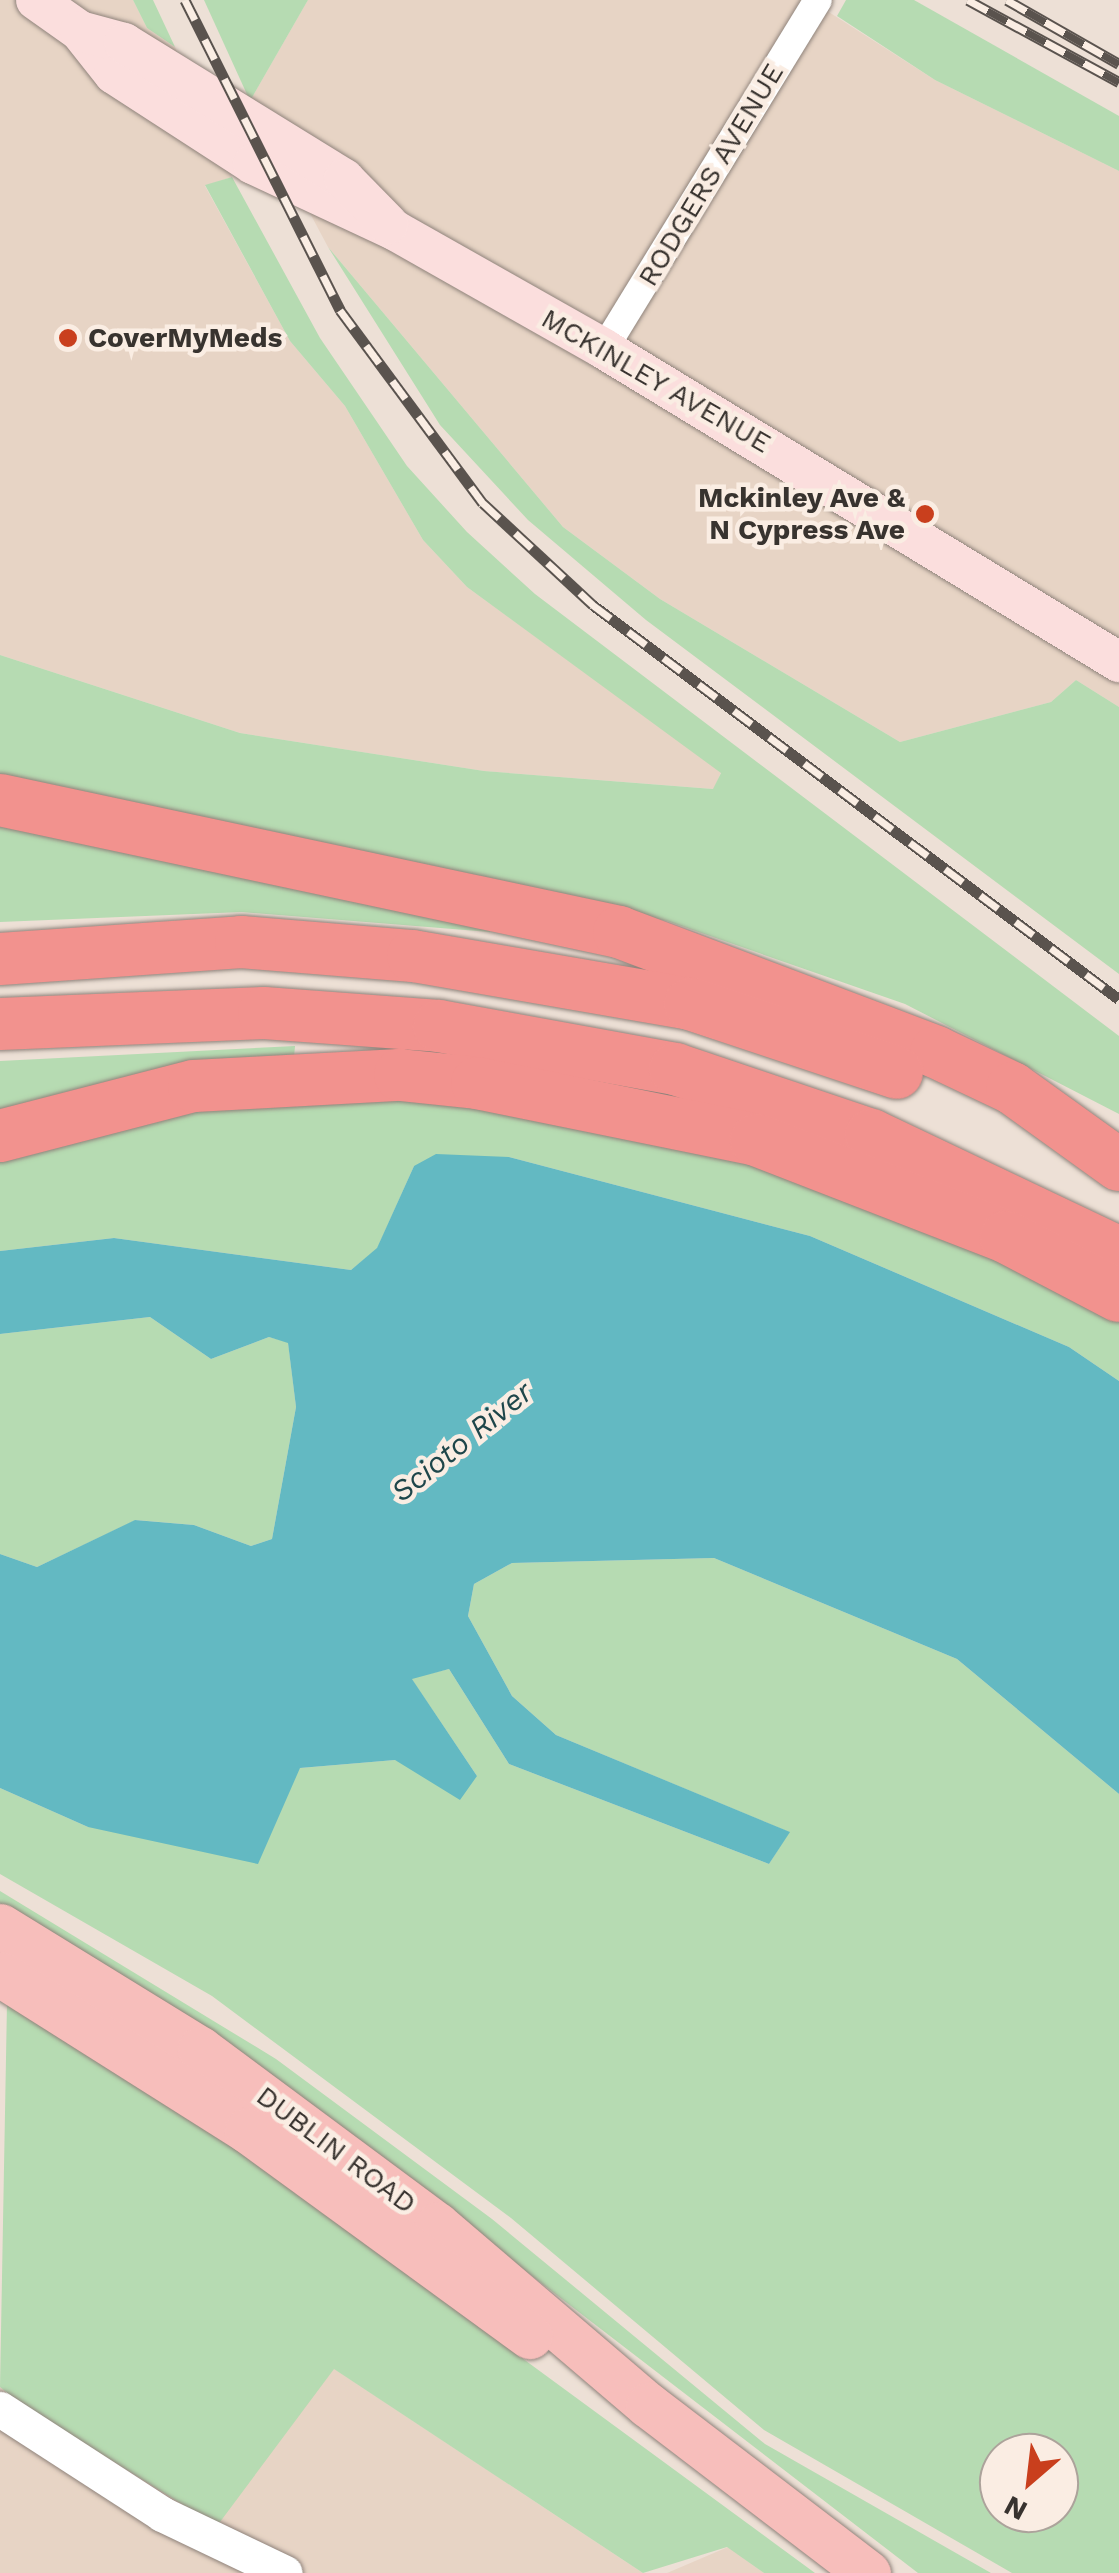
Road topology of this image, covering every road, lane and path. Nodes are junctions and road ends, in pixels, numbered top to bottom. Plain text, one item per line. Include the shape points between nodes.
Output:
1 (36, 0) edge
2 (818, 0) edge
3 (604, 349) junction
4 (1119, 662) edge
5 (0, 800) edge
6 (0, 959) edge
7 (0, 1024) edge
8 (0, 1136) edge
9 (1119, 1169) edge
10 (1119, 1253) edge
11 (1119, 1296) edge
12 (0, 1926) edge
13 (0, 1974) edge
14 (648, 2406) junction
15 (0, 2409) edge
16 (285, 2573) edge
17 (868, 2573) edge

1 - 3 main road, MCKINLEY AVENUE via 80,30 124,43 344,179 394,230
2 - 3 street, RODGERS AVENUE
3 - 4 main road, MCKINLEY AVENUE
5 - 9 highway via 618,932 936,1052 1012,1088
6 - 9 highway via 241,942 589,982 792,1034
7 - 10 highway via 264,1014 439,1026 675,1069 871,1136
8 - 11 highway via 194,1086 400,1075 494,1086 756,1140 988,1230
12 - 14 main road, DUBLIN ROAD via 200,2048 550,2314
13 - 14 main road, DUBLIN ROAD via 247,2130 544,2347
14 - 17 main road, DUBLIN ROAD
15 - 16 street via 162,2514

